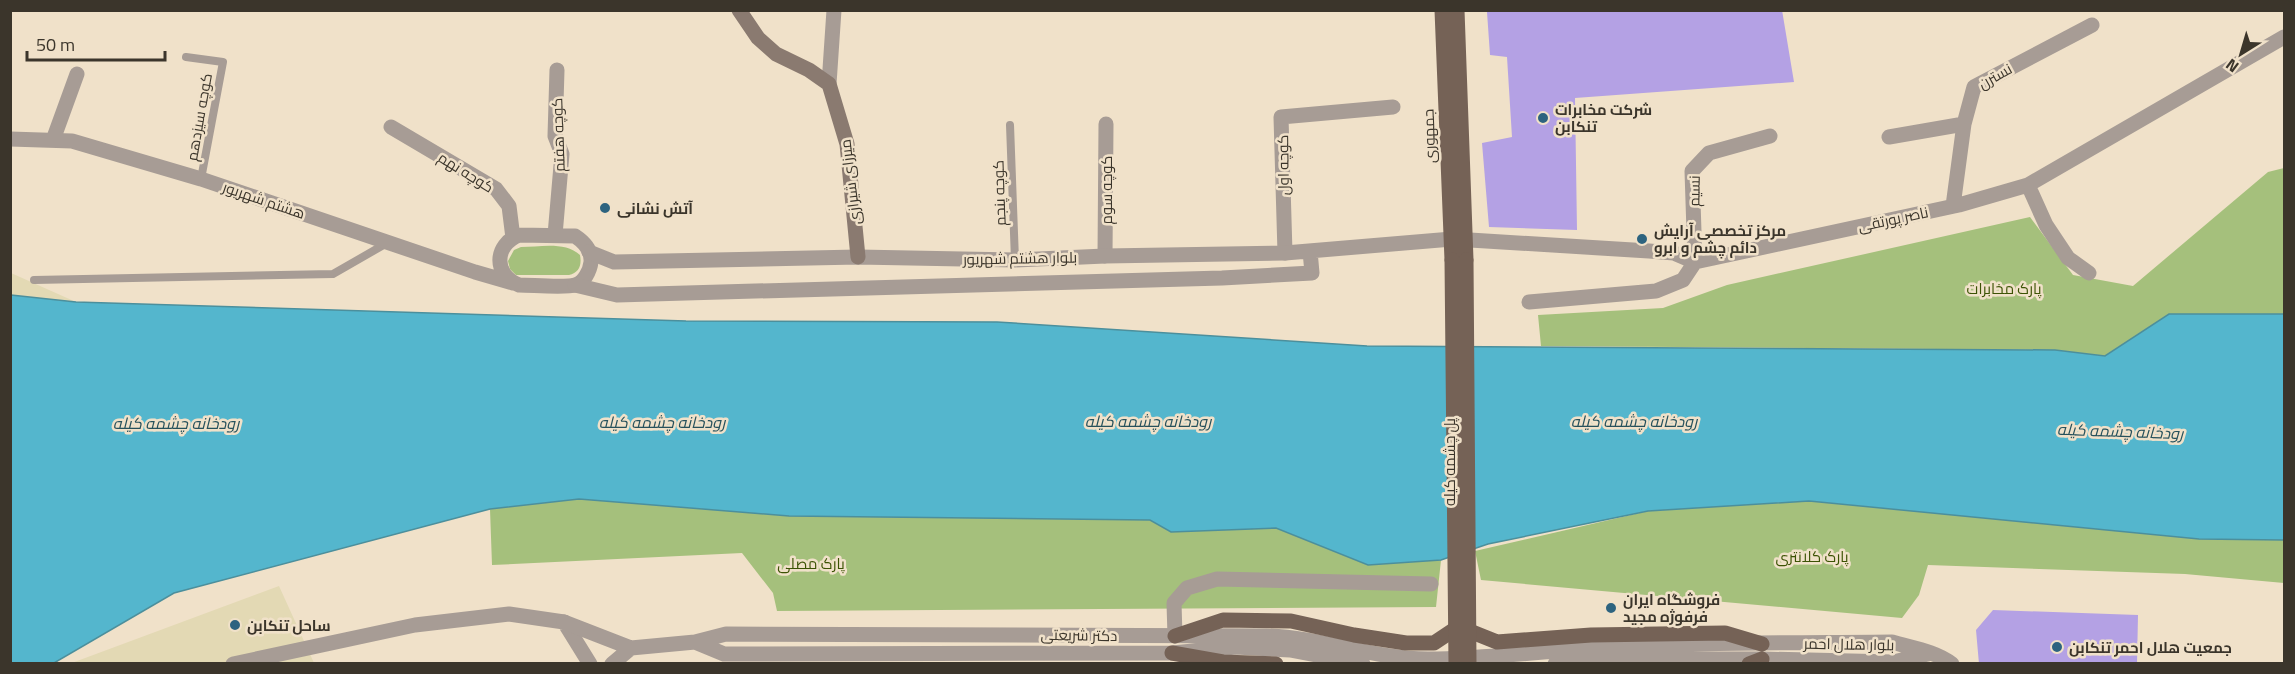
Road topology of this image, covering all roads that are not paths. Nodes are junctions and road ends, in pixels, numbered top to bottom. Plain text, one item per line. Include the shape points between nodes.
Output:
1 (739, 10) edge
2 (834, 10) edge
3 (1442, 10) edge
4 (1457, 10) edge
5 (2092, 24) dead end
6 (2284, 36) edge
7 (186, 57) dead end
8 (557, 70) dead end
9 (77, 74) dead end
10 (829, 84) junction
11 (1393, 107) dead end
12 (1106, 124) dead end
13 (1964, 124) junction
14 (1010, 125) dead end
15 (391, 127) dead end
16 (1770, 136) dead end
17 (1889, 137) dead end
18 (10, 139) edge
19 (53, 140) junction
20 (201, 179) junction
21 (2028, 185) junction
22 (1953, 206) junction
23 (555, 236) junction
24 (513, 237) junction
25 (1458, 239) junction
26 (387, 242) junction
27 (1310, 251) junction
28 (589, 252) junction
29 (1285, 253) junction
30 (1106, 256) junction
31 (858, 257) junction
32 (1015, 260) junction
33 (1459, 260) joint
34 (1695, 262) junction
35 (2089, 273) dead end
36 (34, 280) dead end
37 (513, 283) junction
38 (575, 285) junction
39 (1528, 302) dead end
40 (1431, 584) dead end
41 (564, 622) junction
42 (1461, 630) junction
43 (930, 633) junction
44 (1175, 636) junction
45 (695, 642) junction
46 (631, 648) junction
47 (1172, 653) junction
48 (931, 654) junction
49 (1758, 655) edge
50 (1462, 662) edge
51 (233, 663) edge
52 (590, 663) edge
53 (612, 663) edge
54 (1276, 663) edge
55 (1363, 663) edge
56 (1555, 663) edge
57 (1952, 663) edge

1 - 10 main road via 758,39 776,54
2 - 10 street
3 - 25 main road, جمهوری
4 - 25 main road, جمهوری
5 - 13 street, نسترن via 1974,87
6 - 21 street, ناصر پورتقی
7 - 20 lane, کوچه سیزدهم via 222,62
8 - 23 street, کوچه هفتم via 555,136 562,154
9 - 19 street
10 - 31 main road, میرزای شیرازی via 847,144
11 - 29 street, کوچه اول via 1281,117
12 - 30 street, کوچه سوم
13 - 17 street
13 - 22 street, نسترن
14 - 32 lane, کوچه پنجم
15 - 24 street, کوچه نهم via 496,189 509,206
16 - 34 street, نسیم via 1709,153 1692,171
18 - 19 street, هشتم شهریور
19 - 20 street, هشتم شهریور via 72,141
20 - 26 street, هشتم شهریور
21 - 22 street, ناصر پورتقی
21 - 35 street via 2046,225 2068,258
22 - 34 street, ناصر پورتقی
23 - 24 street, بلوار هشتم شهریور
23 - 28 street, بلوار هشتم شهریور via 575,236 586,244
24 - 37 street via 503,245 499,257 503,275
25 - 27 street, بلوار هشتم شهریور
25 - 33 main road, جمهوری
25 - 34 street via 1674,253
26 - 36 lane via 333,274
26 - 37 street, هشتم شهریور
27 - 29 street, بلوار هشتم شهریور
27 - 38 street, بلوار هشتم شهریور via 1312,273 1222,278 617,295
28 - 31 street, بلوار هشتم شهریور via 614,262
28 - 38 street via 589,271
29 - 30 street, بلوار هشتم شهریور
30 - 32 street, بلوار هشتم شهریور
31 - 32 street, بلوار هشتم شهریور
33 - 42 main road, پل چشمه کیله, bridge
34 - 39 street via 1683,279 1656,291
37 - 38 street, بلوار هشتم شهریور
40 - 44 street via 1218,579 1187,588 1174,603
41 - 46 street, دکتر شریعتی
41 - 51 street, دکتر شریعتی via 509,614 415,625
41 - 52 street
42 - 44 main road via 1434,643 1406,643 1291,621 1223,620
42 - 49 main road via 1497,642 1591,634 1725,633
42 - 50 main road, پل چشمه کیله, bridge
43 - 44 street, دکتر شریعتی
43 - 45 street, دکتر شریعتی via 726,634
43 - 48 street
44 - 50 street, دکتر شریعتی via 1294,636 1358,651
45 - 46 street, دکتر شریعتی
45 - 48 street, دکتر شریعتی via 724,654
46 - 53 street
47 - 48 street, دکتر شریعتی
47 - 54 main road via 1223,662
47 - 55 street, دکتر شریعتی via 1236,647 1290,650
49 - 50 street, بلوار هلال احمر via 1578,649
49 - 56 street, بلوار هلال احمر via 1580,659
49 - 57 street, بلوار هلال احمر via 1892,642

